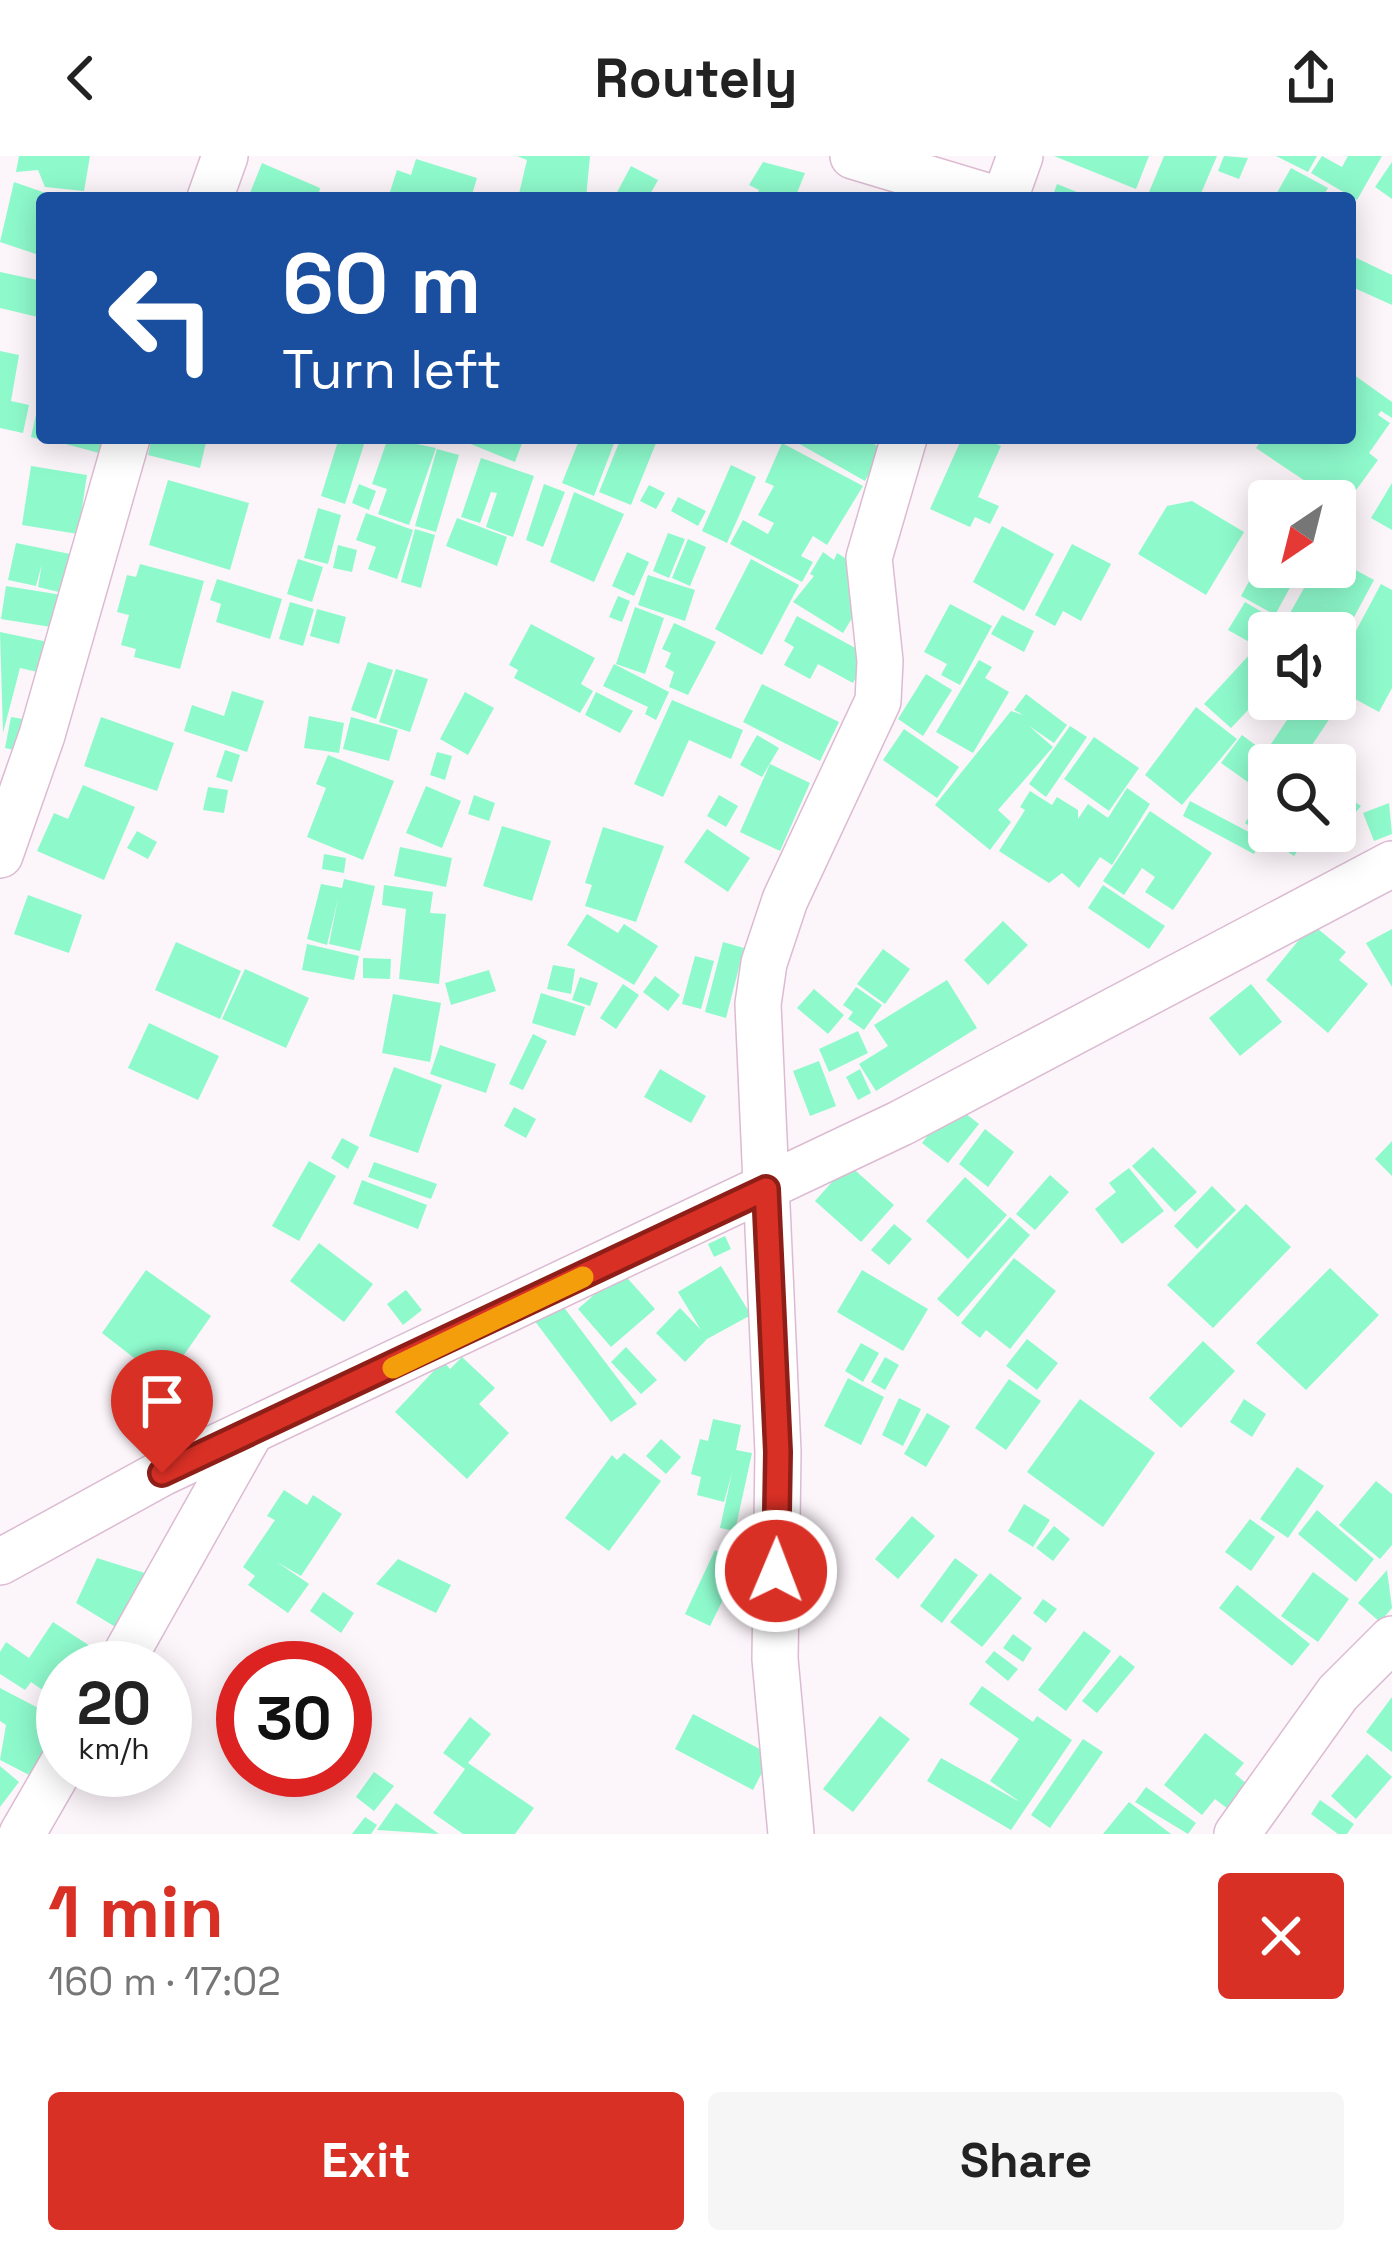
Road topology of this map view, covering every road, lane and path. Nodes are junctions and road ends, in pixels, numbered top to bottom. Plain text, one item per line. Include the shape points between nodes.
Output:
1 (225, 156) edge
2 (854, 156) edge
3 (1020, 156) edge
4 (212, 192) edge
5 (973, 192) edge
6 (1007, 192) edge
7 (125, 444) edge
8 (902, 444) edge
9 (0, 855) edge
10 (1392, 864) edge
11 (766, 1189) junction
12 (250, 1433) junction
13 (10, 1547) edge
14 (1392, 1639) edge
15 (133, 1641) edge
16 (43, 1797) edge
17 (22, 1834) edge
18 (790, 1834) edge
19 (1237, 1834) edge

1 - 4 street
2 - 5 street
3 - 6 street
7 - 9 street
8 - 11 street via 869,558 878,701 764,963 758,1004
10 - 11 street
11 - 12 street
11 - 18 street via 778,1452 775,1659
12 - 13 street
12 - 15 street
14 - 19 street via 1338,1693
16 - 17 street

